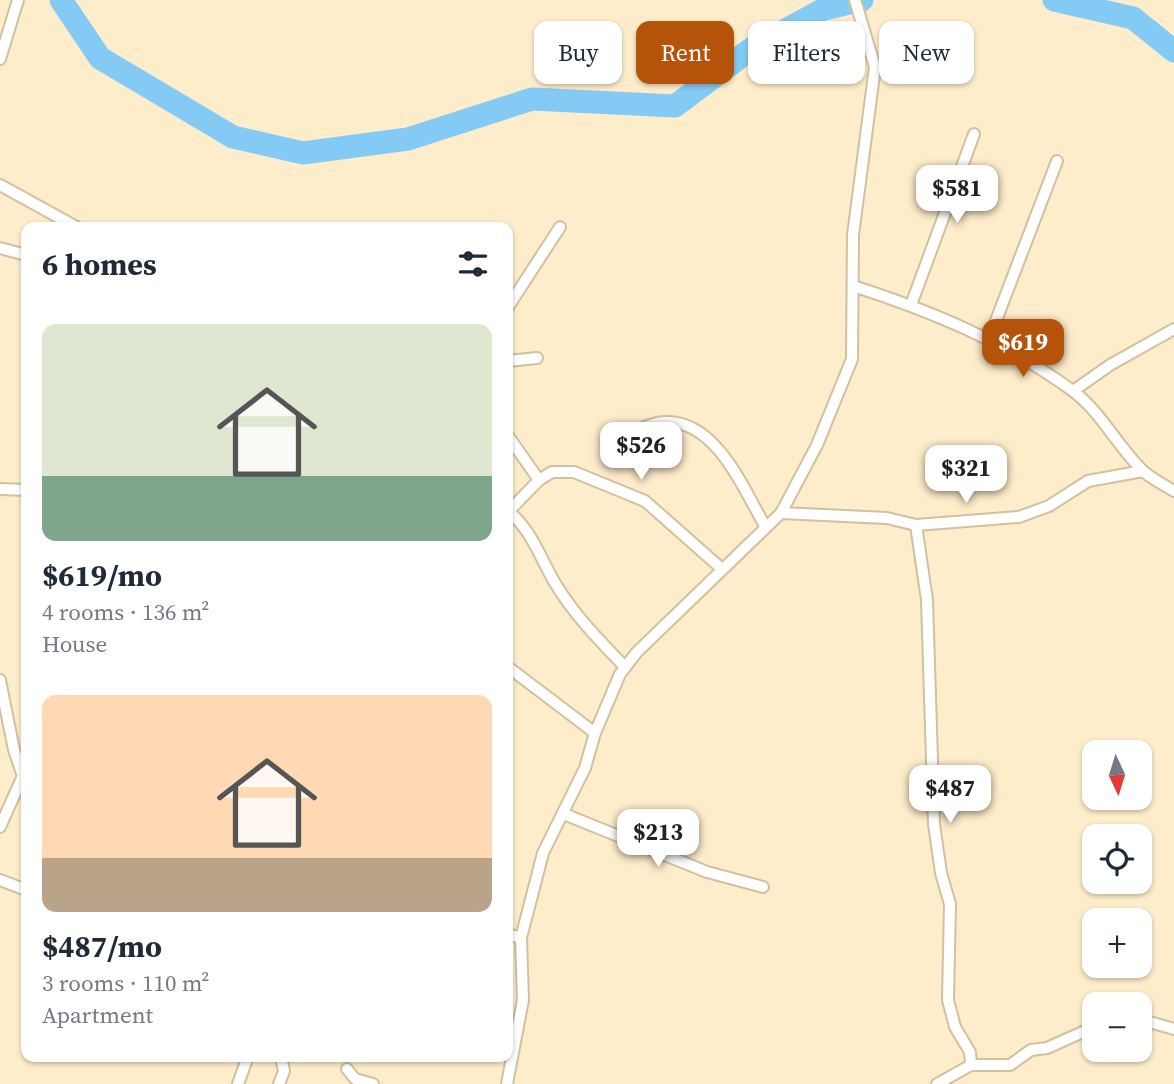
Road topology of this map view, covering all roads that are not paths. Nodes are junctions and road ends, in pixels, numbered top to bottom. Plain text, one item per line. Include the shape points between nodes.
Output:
1 (18, 0) edge
2 (855, 0) edge
3 (0, 59) edge
4 (974, 134) dead end
5 (1057, 160) dead end
6 (0, 185) edge
7 (67, 222) edge
8 (560, 227) dead end
9 (0, 248) edge
10 (21, 254) edge
11 (853, 286) junction
12 (513, 299) edge
13 (911, 305) junction
14 (1174, 330) edge
15 (989, 339) junction
16 (537, 358) dead end
17 (513, 360) edge
18 (1073, 391) junction
19 (620, 437) dead end
20 (513, 443) edge
21 (1143, 471) junction
22 (539, 480) junction
23 (0, 489) edge
24 (21, 490) edge
25 (1174, 491) edge
26 (513, 507) edge
27 (781, 513) junction
28 (513, 517) edge
29 (916, 525) junction
30 (765, 526) junction
31 (722, 569) junction
32 (625, 667) junction
33 (513, 671) edge
34 (0, 680) edge
35 (595, 733) junction
36 (6, 739) edge
37 (21, 765) edge
38 (21, 781) edge
39 (564, 814) junction
40 (0, 827) edge
41 (0, 880) edge
42 (763, 887) dead end
43 (21, 888) edge
44 (513, 935) edge
45 (521, 938) junction
46 (520, 958) junction
47 (513, 960) edge
48 (1152, 1023) edge
49 (1174, 1029) edge
50 (1082, 1032) edge
51 (513, 1040) edge
52 (246, 1062) dead end
53 (282, 1062) edge
54 (509, 1062) edge
55 (971, 1065) junction
56 (347, 1069) dead end
57 (238, 1084) edge
58 (279, 1084) edge
59 (373, 1084) edge
60 (507, 1084) edge
61 (937, 1084) edge

1 - 3 street
2 - 11 street via 875,67 853,235
4 - 13 street
5 - 15 street
6 - 7 street
8 - 12 street
9 - 10 street
11 - 13 street
11 - 27 street via 848,372
13 - 15 street
14 - 18 street
15 - 18 street
16 - 17 street
18 - 21 street
19 - 30 street via 666,422 707,437
20 - 22 street
21 - 25 street
21 - 29 street via 1088,481 1049,506 1020,517
22 - 26 street
22 - 31 street via 552,472 574,472 645,501
23 - 24 street
27 - 29 street via 887,517
27 - 30 street
28 - 32 street via 533,539 583,624
29 - 55 street via 928,600 934,824 950,904 948,1000
30 - 31 street
31 - 32 street
32 - 35 street
33 - 35 street
34 - 36 street
35 - 39 street
36 - 37 street
38 - 40 street
39 - 42 street via 707,872
39 - 45 street via 543,853
41 - 43 street
44 - 45 street
45 - 46 street
46 - 47 street
46 - 51 street via 523,1000
48 - 49 street
50 - 55 street via 1026,1053 1010,1065
52 - 57 street
53 - 58 street
54 - 60 street
55 - 61 street
56 - 59 street via 355,1079

